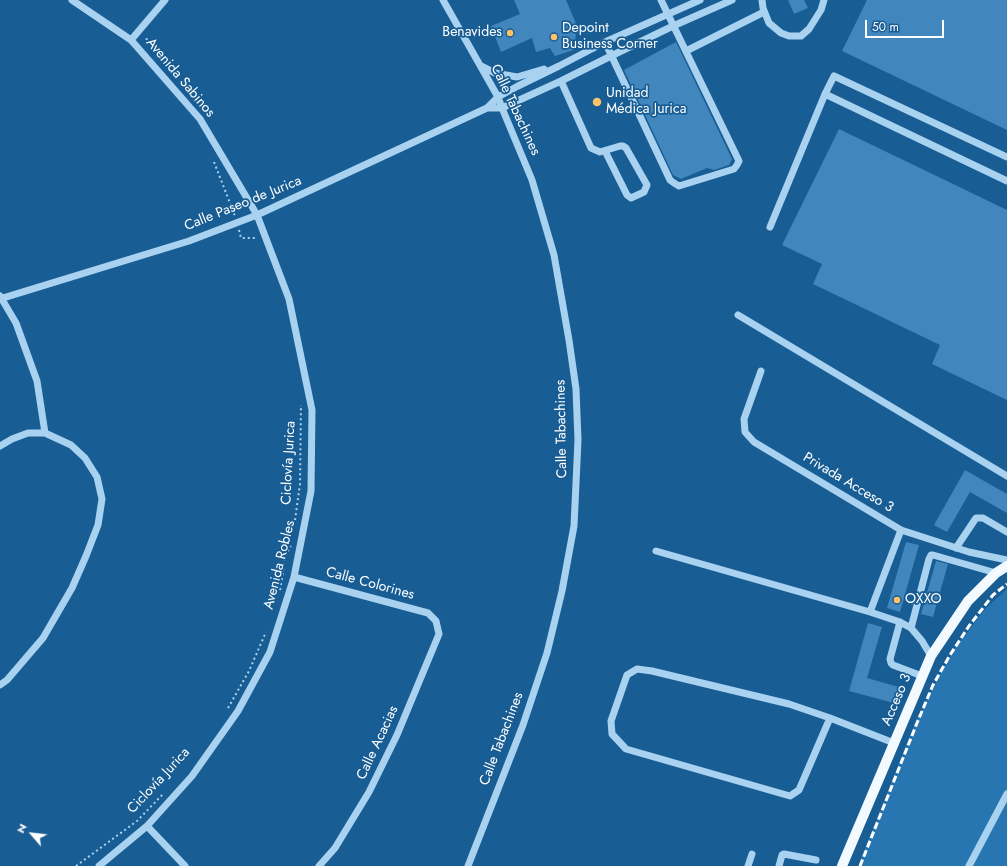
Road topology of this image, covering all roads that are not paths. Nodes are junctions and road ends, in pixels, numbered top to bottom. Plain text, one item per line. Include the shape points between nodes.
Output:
1 (72, 0) edge
2 (165, 0) edge
3 (444, 0) edge
4 (662, 0) edge
5 (700, 0) edge
6 (732, 0) edge
7 (762, 0) edge
8 (824, 0) edge
9 (764, 12) junction
10 (668, 14) junction
11 (674, 26) junction
12 (131, 40) junction
13 (605, 42) junction
14 (686, 51) junction
15 (611, 56) junction
16 (563, 64) junction
17 (480, 65) junction
18 (561, 82) junction
19 (825, 94) junction
20 (498, 97) junction
21 (487, 108) junction
22 (502, 108) junction
23 (605, 151) junction
24 (1007, 157) edge
25 (1007, 181) edge
26 (257, 215) junction
27 (770, 227) dead end
28 (1, 298) edge
29 (738, 315) dead end
30 (761, 372) dead end
31 (45, 433) junction
32 (0, 446) edge
33 (1007, 476) edge
34 (901, 530) junction
35 (1007, 532) edge
36 (956, 548) junction
37 (656, 551) dead end
38 (1007, 560) edge
39 (1007, 566) edge
40 (996, 573) junction
41 (294, 577) junction
42 (870, 612) junction
43 (436, 621) joint
44 (900, 622) junction
45 (911, 628) junction
46 (931, 656) junction
47 (922, 676) junction
48 (0, 685) edge
49 (830, 718) junction
50 (894, 743) junction
51 (1007, 794) edge
52 (148, 826) junction
53 (752, 854) dead end
54 (816, 860) dead end
55 (99, 866) edge
56 (185, 866) edge
57 (319, 866) edge
58 (468, 866) edge
59 (748, 866) edge
60 (779, 866) edge
61 (842, 866) edge
62 (969, 866) edge

1 - 12 street, Avenida Sabinos
2 - 12 street
3 - 17 street, Calle Tabachines
4 - 10 street
5 - 10 street, Calle Paseo de Jurica
6 - 11 street, Calle Paseo de Jurica
7 - 9 street
8 - 9 street via 809,29 801,36 781,33 769,23
9 - 14 street
10 - 11 street
10 - 13 street, Calle Paseo de Jurica
11 - 14 street
11 - 15 street, Calle Paseo de Jurica
12 - 26 street, Avenida Sabinos via 200,119
13 - 15 street
13 - 16 street, Calle Paseo de Jurica
14 - 15 street via 738,165 734,170 679,186 670,180
15 - 18 street, Calle Paseo de Jurica
16 - 17 street via 517,77 495,73
16 - 20 street, Calle Paseo de Jurica
17 - 20 street, Calle Tabachines
18 - 22 street, Calle Paseo de Jurica
18 - 23 street via 591,148 600,152
19 - 24 street via 832,77 835,76
19 - 25 street
19 - 27 street
20 - 21 street, Calle Paseo de Jurica
20 - 22 street, Calle Tabachines
21 - 22 street, Calle Paseo de Jurica
21 - 26 street, Calle Paseo de Jurica
22 - 58 street, Calle Tabachines via 532,180 554,255 576,389 578,440 574,526 547,653
23 - 23 street via 620,146 626,148 647,185 644,192 631,198 627,195
26 - 28 street, Calle Paseo de Jurica via 189,241
26 - 41 street, Avenida Robles via 289,299 312,410 311,491
28 - 31 street via 16,323 37,381
29 - 33 street
30 - 34 street, Privada Acceso 3 via 744,419 745,432 754,442
31 - 32 street via 28,433
31 - 48 street via 71,445 85,458 98,477 102,499 98,525 72,588 43,638
34 - 36 street, Privada Acceso 3
34 - 42 street
35 - 36 street via 983,518 976,518
36 - 38 street, Privada Acceso 3
37 - 42 street
39 - 40 main road, Acceso 3
40 - 45 street via 931,555
40 - 46 main road, Acceso 3 via 968,601
41 - 43 street, Calle Colorines via 428,613
41 - 52 street, Avenida Robles via 270,652 238,711 192,776
42 - 44 street
43 - 57 street, Calle Acacias via 439,634 397,735 369,792 335,848
44 - 45 street
44 - 47 street via 891,663
45 - 46 street
46 - 47 main road, Acceso 3
47 - 50 main road, Acceso 3
49 - 49 street via 789,704 637,669 627,675 611,721 612,734 626,748 790,796 799,790
49 - 50 street
50 - 61 main road, Acceso 3
51 - 62 street
52 - 55 street, Avenida Robles
52 - 56 street
53 - 59 street
54 - 60 street via 784,854

